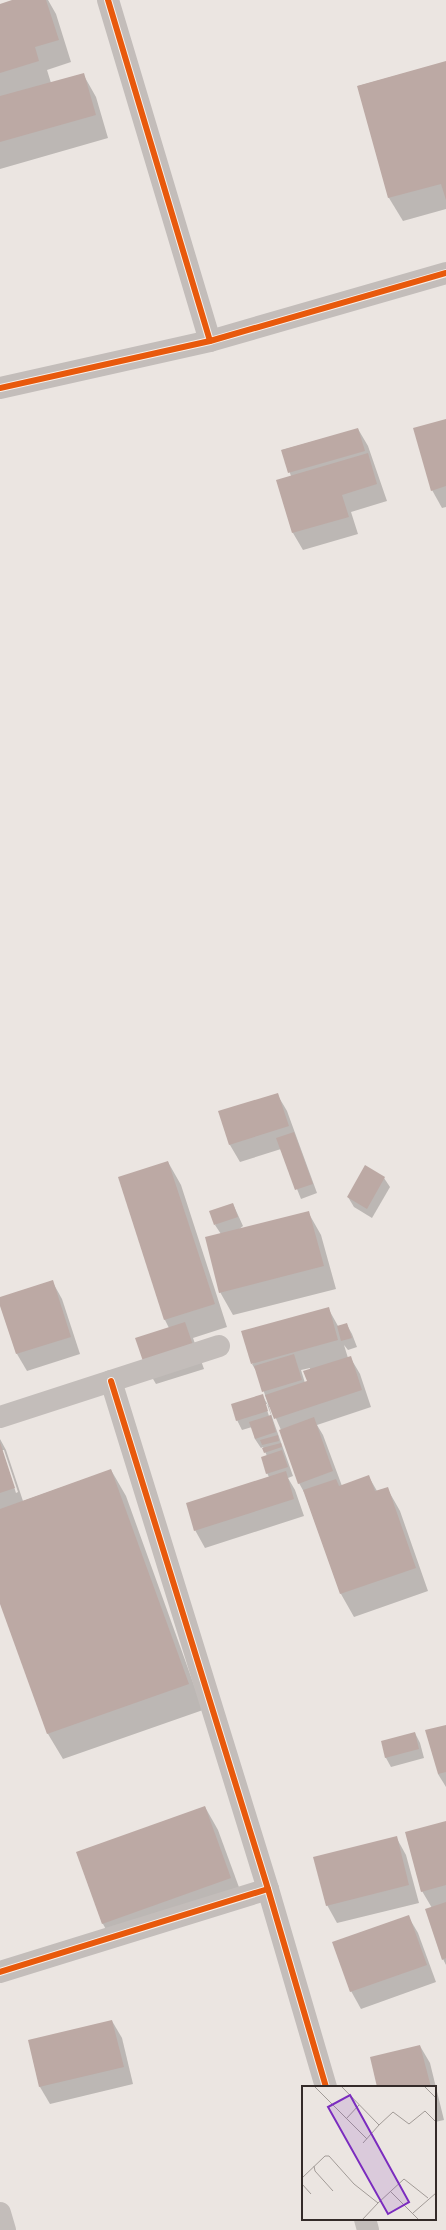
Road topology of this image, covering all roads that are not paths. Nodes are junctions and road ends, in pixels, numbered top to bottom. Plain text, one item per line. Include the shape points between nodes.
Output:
1 (108, 0) edge
2 (446, 273) edge
3 (210, 341) junction
4 (0, 388) edge
5 (219, 1346) dead end
6 (111, 1381) junction
7 (0, 1417) edge
8 (268, 1889) junction
9 (0, 1972) edge
10 (326, 2086) edge
11 (0, 2213) edge
12 (365, 2220) edge
13 (5, 2230) edge
14 (368, 2230) edge

1 - 3 street
2 - 3 street
3 - 4 street
5 - 6 street
6 - 7 street
6 - 8 street
8 - 9 street
8 - 10 street
11 - 13 street
12 - 14 street

